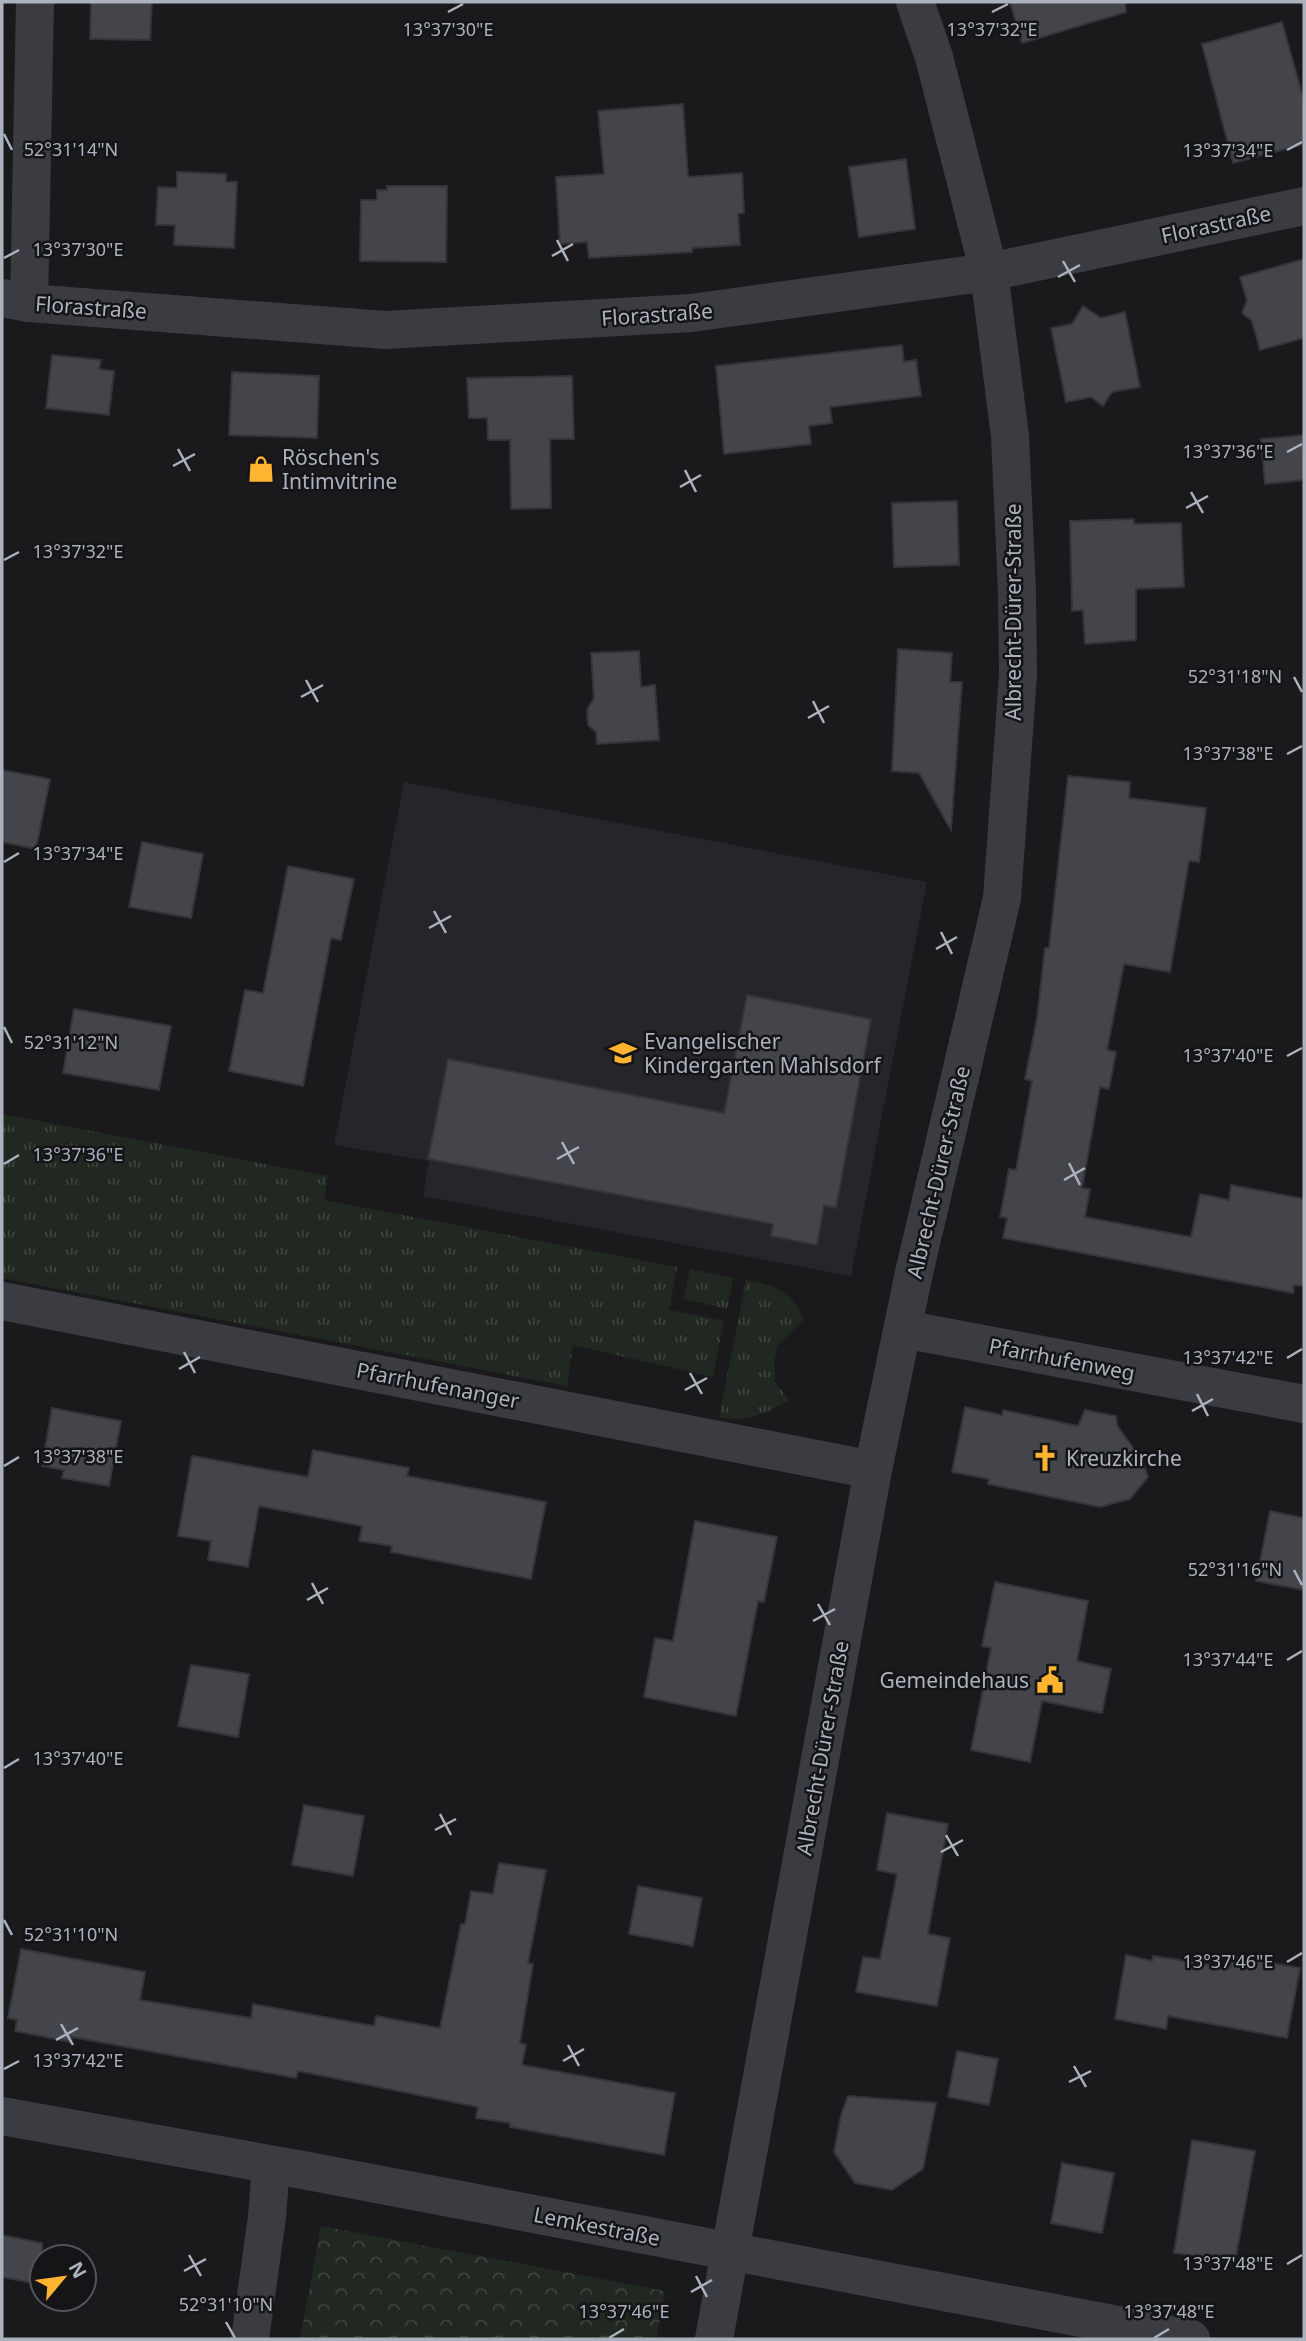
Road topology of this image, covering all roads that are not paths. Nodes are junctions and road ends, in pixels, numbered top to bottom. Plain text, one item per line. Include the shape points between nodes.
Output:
1 (35, 2) edge
2 (915, 2) edge
3 (1304, 206) edge
4 (989, 272) junction
5 (15, 301) edge
6 (2, 1301) edge
7 (903, 1329) junction
8 (1304, 1404) edge
9 (873, 1470) junction
10 (2, 2116) edge
11 (271, 2165) junction
12 (730, 2251) junction
13 (250, 2339) edge
14 (714, 2339) edge
15 (1191, 2339) edge

1 - 5 street
2 - 4 street, Albrecht-Dürer-Straße via 934,57
3 - 4 street, Florastraße
4 - 5 street, Florastraße via 691,313 385,330
4 - 7 street, Albrecht-Dürer-Straße via 1010,436 1017,591 1018,676 1002,898
6 - 9 street, Pfarrhufenanger
7 - 8 street, Pfarrhufenweg
7 - 9 street, Albrecht-Dürer-Straße
9 - 12 street, Albrecht-Dürer-Straße
10 - 11 street, Lemkestraße
11 - 12 street, Lemkestraße
11 - 13 street
12 - 14 street, Albrecht-Dürer-Straße
12 - 15 street, Lemkestraße

